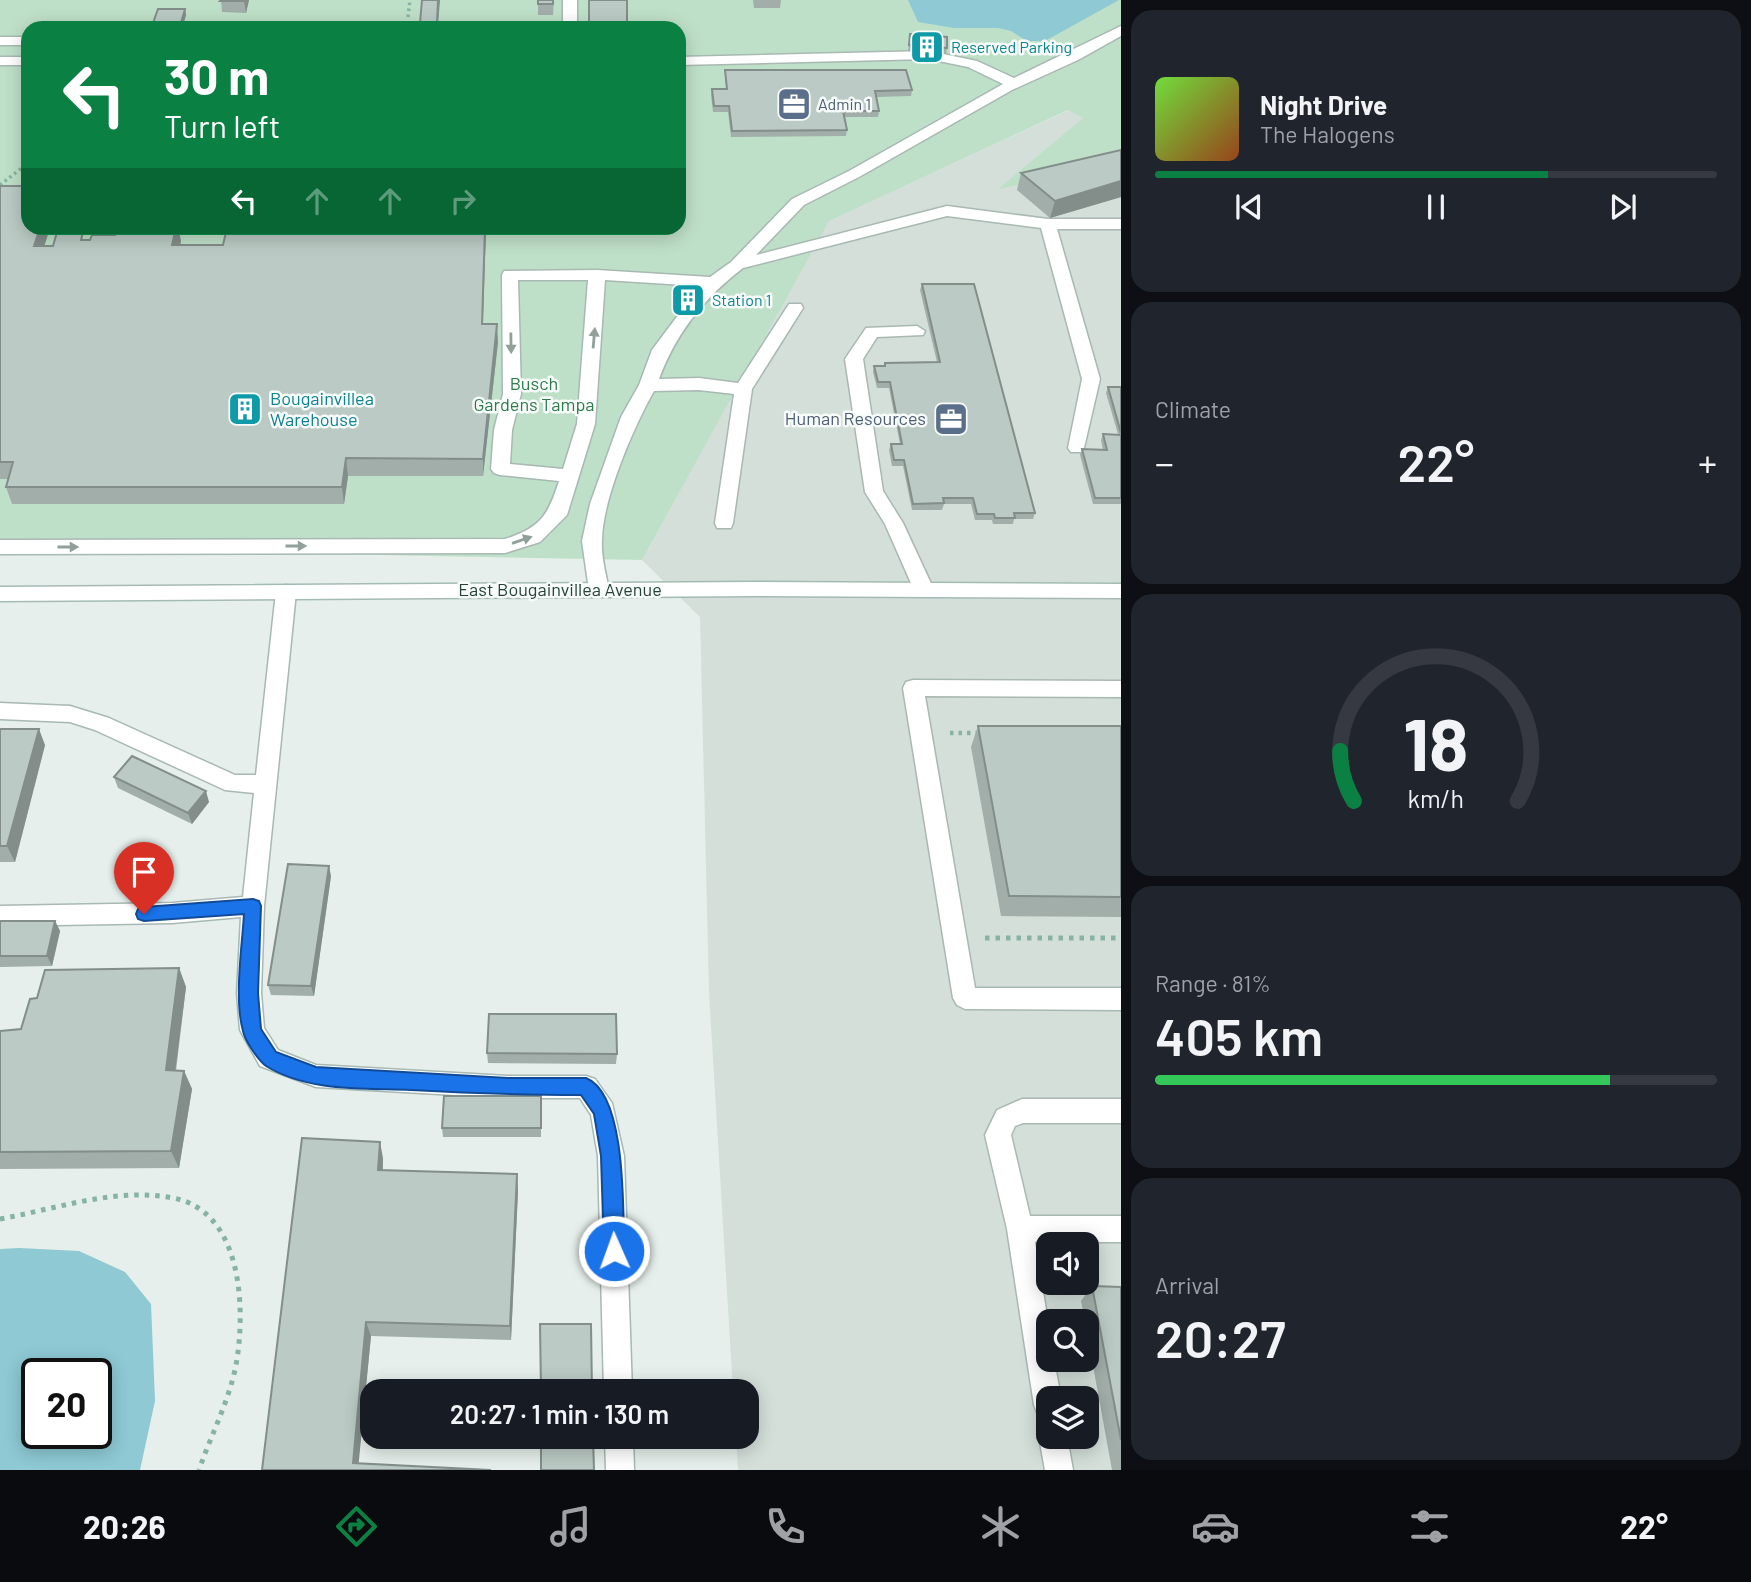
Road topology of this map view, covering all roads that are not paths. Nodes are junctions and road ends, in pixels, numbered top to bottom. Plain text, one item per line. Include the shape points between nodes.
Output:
1 (570, 0) edge
2 (570, 21) edge
3 (1121, 30) edge
4 (0, 41) edge
5 (21, 41) edge
6 (0, 61) edge
7 (21, 61) edge
8 (686, 61) edge
9 (1015, 83) junction
10 (1048, 224) junction
11 (1121, 224) edge
12 (737, 265) junction
13 (597, 275) junction
14 (713, 282) junction
15 (795, 309) dead end
16 (917, 331) dead end
17 (648, 385) junction
18 (743, 389) junction
19 (1077, 447) dead end
20 (569, 476) junction
21 (724, 523) dead end
22 (0, 547) edge
23 (599, 590) junction
24 (925, 590) junction
25 (1121, 591) edge
26 (286, 592) junction
27 (0, 594) edge
28 (1121, 689) edge
29 (0, 710) edge
30 (266, 784) junction
31 (253, 906) junction
32 (0, 916) edge
33 (1121, 999) edge
34 (1121, 1111) edge
35 (1020, 1229) junction
36 (1121, 1229) edge
37 (618, 1379) edge
38 (1045, 1386) edge
39 (619, 1449) edge
40 (1056, 1449) edge
41 (620, 1470) edge
42 (1059, 1470) edge

1 - 2 street
3 - 9 street
4 - 5 street
6 - 7 street
8 - 9 street via 929,55 954,58
9 - 12 street via 798,202
10 - 11 street
10 - 12 street via 947,211
10 - 19 street via 1091,379
12 - 14 street
13 - 14 street
20 -> 13 street via 586,424
13 -> 20 street via 510,275 512,394 500,469
14 - 17 street via 661,350
15 - 18 street
16 - 24 street via 872,332 854,359 874,492
17 - 18 street
17 - 23 street via 630,417 599,504 592,541
18 - 21 street
22 -> 20 street via 505,546 533,537 558,515
23 - 24 street, East Bougainvillea Avenue
23 - 26 street, East Bougainvillea Avenue
24 - 25 street, East Bougainvillea Avenue
26 - 27 street, East Bougainvillea Avenue
26 - 30 street
28 - 33 street via 913,688 965,998
29 - 30 street via 70,714 233,784
30 - 31 street
31 - 32 street via 172,913
31 - 37 street via 252,1030 269,1058 316,1076 586,1087 603,1111 611,1156
34 - 35 street via 1022,1111 1006,1118 998,1135
35 - 36 street
35 - 38 street
39 - 41 street
40 - 42 street

